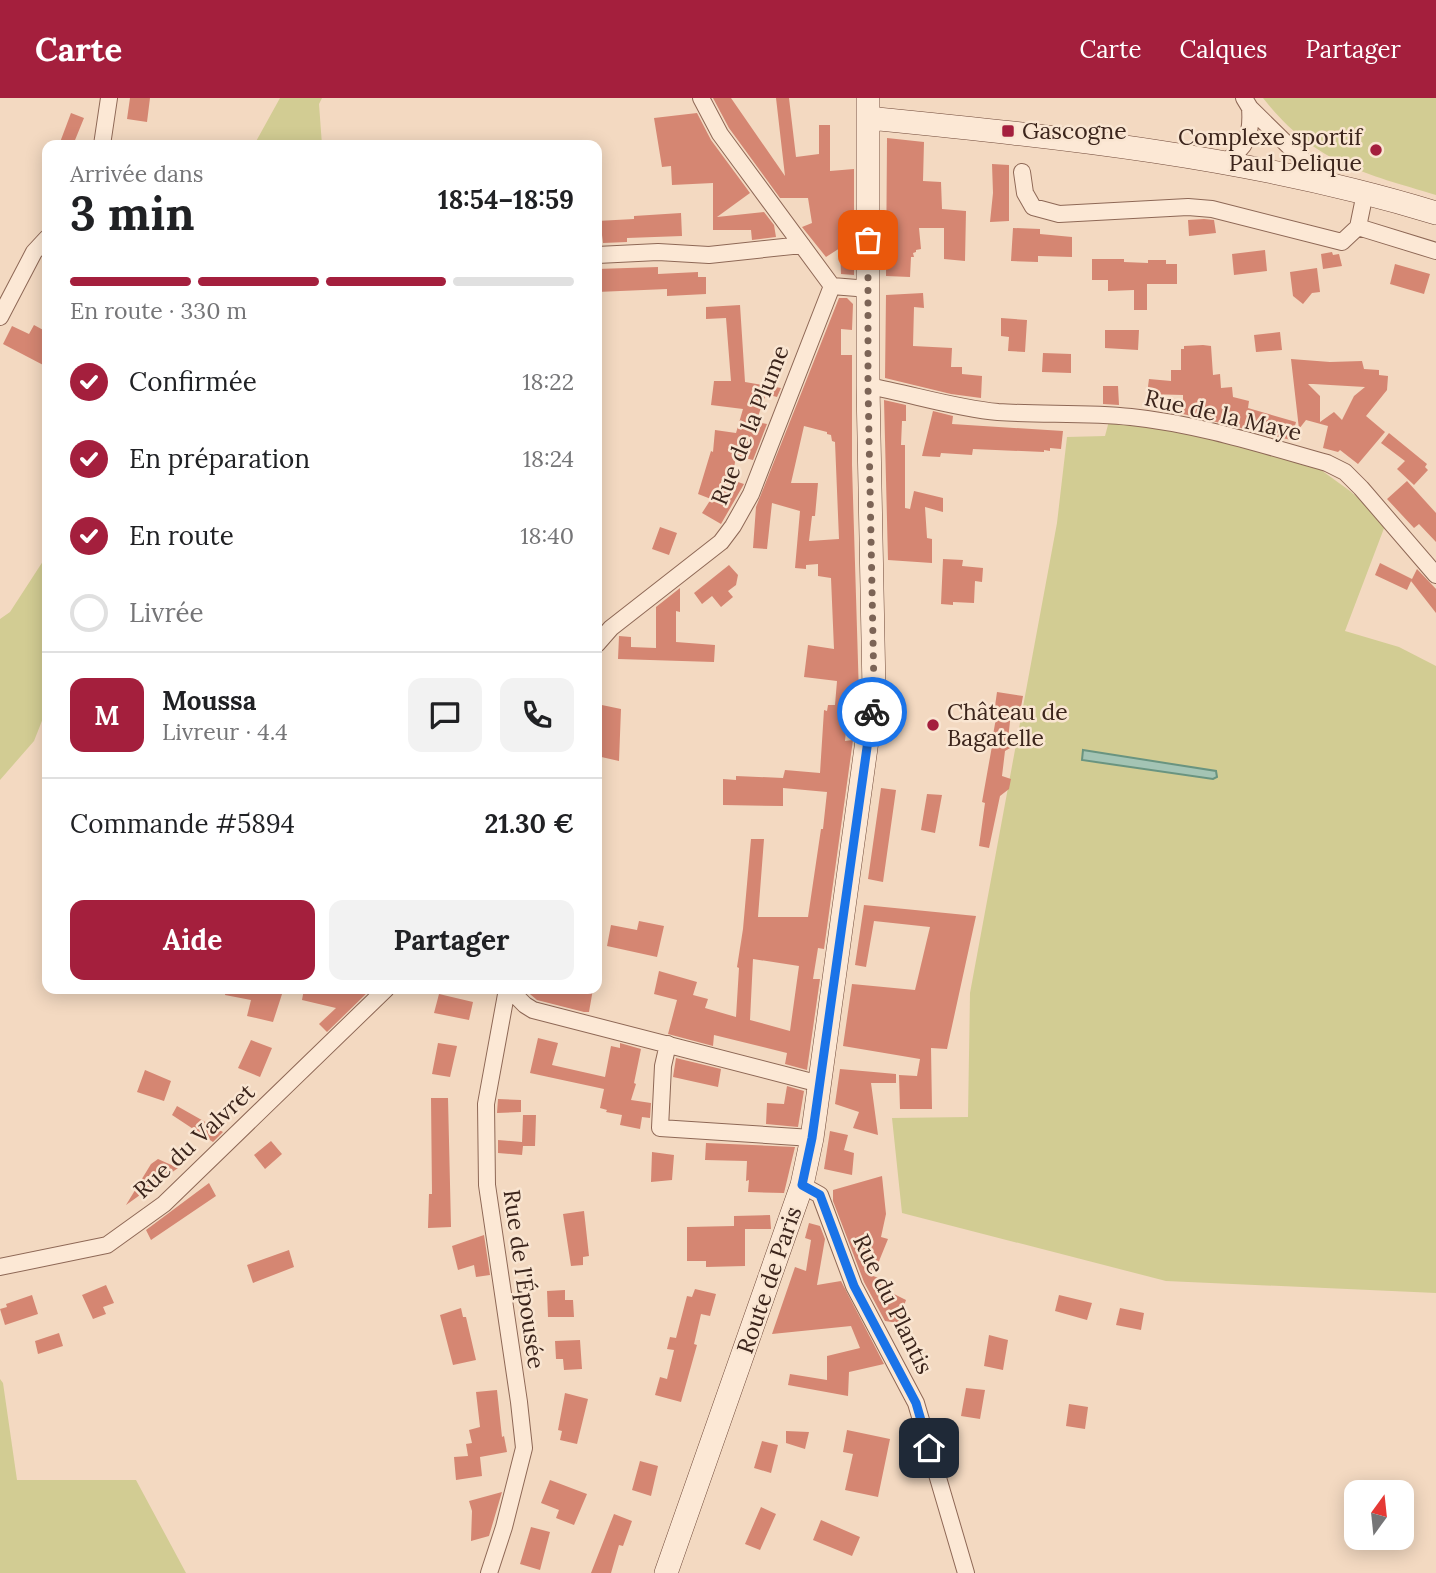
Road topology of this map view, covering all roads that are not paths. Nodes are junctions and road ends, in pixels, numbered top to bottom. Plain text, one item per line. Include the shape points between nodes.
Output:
1 (109, 98) edge
2 (701, 98) edge
3 (1247, 103) edge
4 (868, 108) edge
5 (103, 140) edge
6 (1223, 163) junction
7 (1023, 172) dead end
8 (1338, 186) junction
9 (1365, 192) junction
10 (1436, 213) edge
11 (1358, 227) junction
12 (42, 243) edge
13 (802, 245) junction
14 (1436, 251) edge
15 (602, 255) edge
16 (832, 286) junction
17 (869, 289) junction
18 (0, 317) edge
19 (868, 386) junction
20 (1436, 576) edge
21 (602, 638) edge
22 (381, 994) edge
23 (507, 994) edge
24 (513, 994) edge
25 (668, 1044) junction
26 (820, 1084) junction
27 (812, 1138) junction
28 (802, 1185) junction
29 (0, 1267) edge
30 (489, 1573) edge
31 (666, 1573) edge
32 (966, 1573) edge

1 - 5 street
2 - 13 street via 720,134
3 - 6 street via 1251,125 1247,141
3 - 8 street via 1300,157
4 - 6 main road
4 - 17 main road, Route de Paris
6 - 8 main road
7 - 11 street via 1025,193 1033,206 1059,214 1212,209 1342,242
8 - 9 main road
9 - 10 main road
9 - 11 street
11 - 14 street
12 - 18 street
13 - 15 street via 709,255
13 - 16 street
16 - 17 street
16 - 21 street, Rue de la Plume via 751,494 733,526 721,542
17 - 19 main road, Route de Paris
19 - 20 street, Rue de la Maye via 998,412 1130,416 1172,422 1327,463 1361,488
19 - 26 main road, Route de Paris via 874,690
22 - 29 street, Rue du Valvret via 155,1211 107,1245
23 - 30 street, Rue de l'Épousée via 486,1104 487,1185 524,1448
24 - 25 street via 533,1010
25 - 26 street
25 - 27 street via 660,1128
26 - 27 main road, Route de Paris
27 - 28 main road, Route de Paris
28 - 31 main road, Route de Paris
28 - 32 street, Rue du Plantis via 820,1195 854,1286 916,1403

